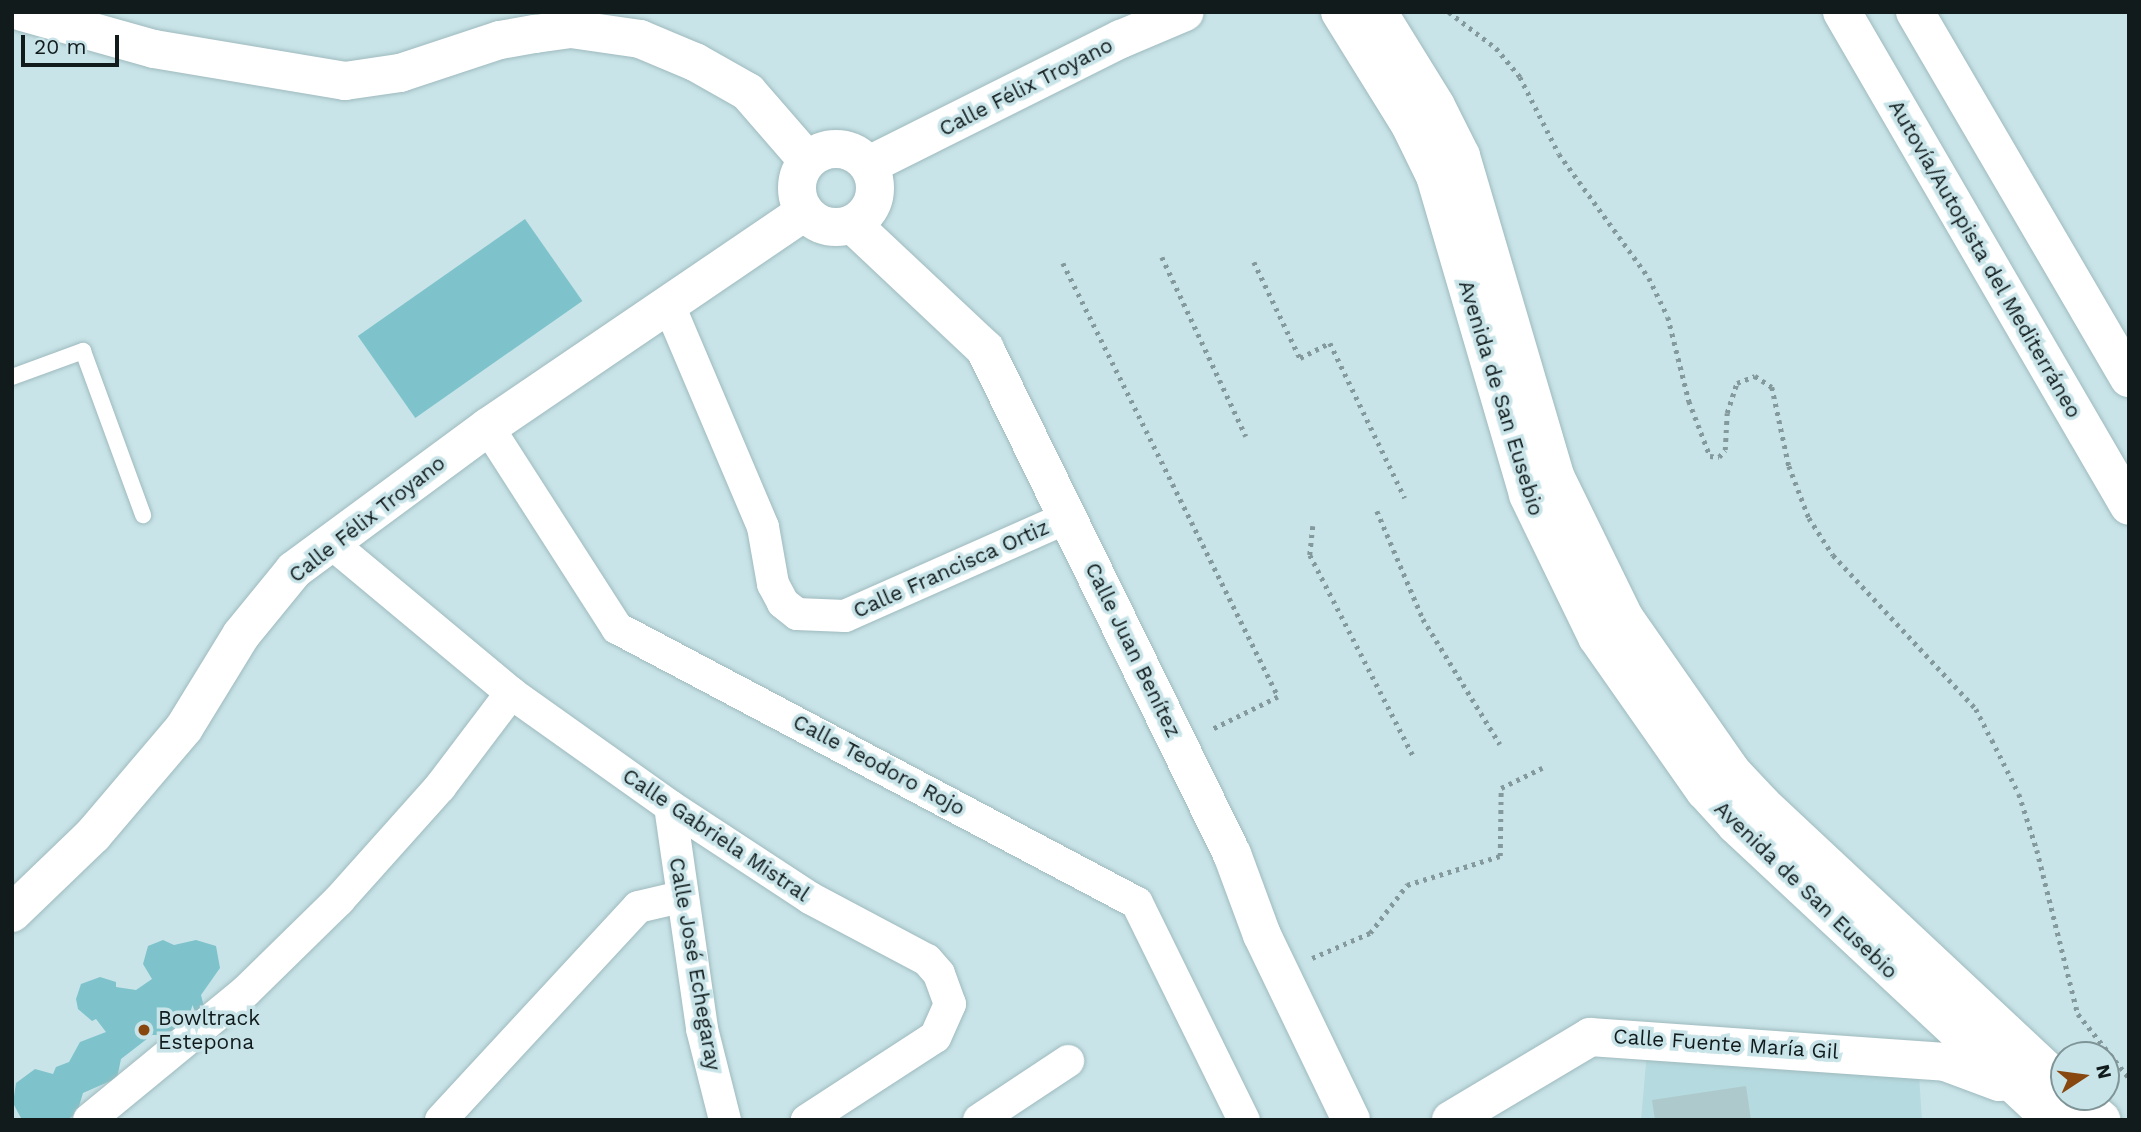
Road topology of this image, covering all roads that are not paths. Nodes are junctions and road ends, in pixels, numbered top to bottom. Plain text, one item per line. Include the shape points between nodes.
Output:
1 (22, 12) edge
2 (1185, 12) edge
3 (1340, 12) edge
4 (1378, 12) edge
5 (1842, 12) edge
6 (1915, 12) edge
7 (808, 161) junction
8 (869, 165) junction
9 (804, 212) junction
10 (852, 224) junction
11 (668, 303) junction
12 (12, 377) edge
13 (2129, 378) edge
14 (488, 427) junction
15 (2129, 506) edge
16 (143, 515) dead end
17 (1068, 517) junction
18 (330, 542) junction
19 (511, 693) junction
20 (670, 806) junction
21 (681, 897) junction
22 (12, 913) edge
23 (1069, 1061) dead end
24 (2050, 1074) edge
25 (2018, 1088) junction
26 (89, 1120) edge
27 (441, 1120) edge
28 (725, 1120) edge
29 (807, 1120) edge
30 (979, 1120) edge
31 (1244, 1120) edge
32 (1351, 1120) edge
33 (1451, 1120) edge
34 (2052, 1120) edge

1 - 7 main road via 154,49 345,81 400,73 500,40 535,34 571,29 640,39 695,62 748,92
2 - 8 main road, Calle Félix Troyano via 1121,39
3 - 25 main road, Avenida de San Eusebio via 1410,125 1435,176 1528,495 1597,637 1705,791 1736,825
4 - 24 main road, Avenida de San Eusebio via 1461,156 1555,476 1624,617 1732,772
5 - 15 main road, Autovía/Autopista del Mediterráneo
6 - 13 main road
7 - 8 main road via 841,148
7 - 9 main road via 798,174 796,187
8 - 10 main road via 874,195 870,207
9 - 10 main road via 826,226
9 - 11 main road, Calle Félix Troyano
10 - 17 main road, Calle Juan Benítez via 985,349
11 - 14 main road, Calle Félix Troyano
11 - 17 street, Calle Francisca Ortiz via 763,527 773,584 783,603 797,614 845,615
12 - 16 lane via 83,351
14 - 18 main road, Calle Félix Troyano
14 - 31 street, Calle Teodoro Rojo via 617,628 1137,903
17 - 32 main road, Calle Juan Benítez via 1232,854 1280,972
18 - 19 street, Calle Gabriela Mistral
18 - 22 main road, Calle Félix Troyano via 294,570 241,635 184,728 102,826
19 - 20 street, Calle Gabriela Mistral
19 - 26 street via 440,787 339,900 245,992
20 - 21 street, Calle José Echegaray
20 - 29 street, Calle Gabriela Mistral via 810,898 926,960 948,992 947,1016 935,1037
21 - 27 street via 638,907
21 - 28 street, Calle José Echegaray via 702,1029
23 - 30 street
25 - 33 main road, Calle Fuente María Gil via 1945,1062 1590,1037
25 - 34 main road, Avenida de San Eusebio

